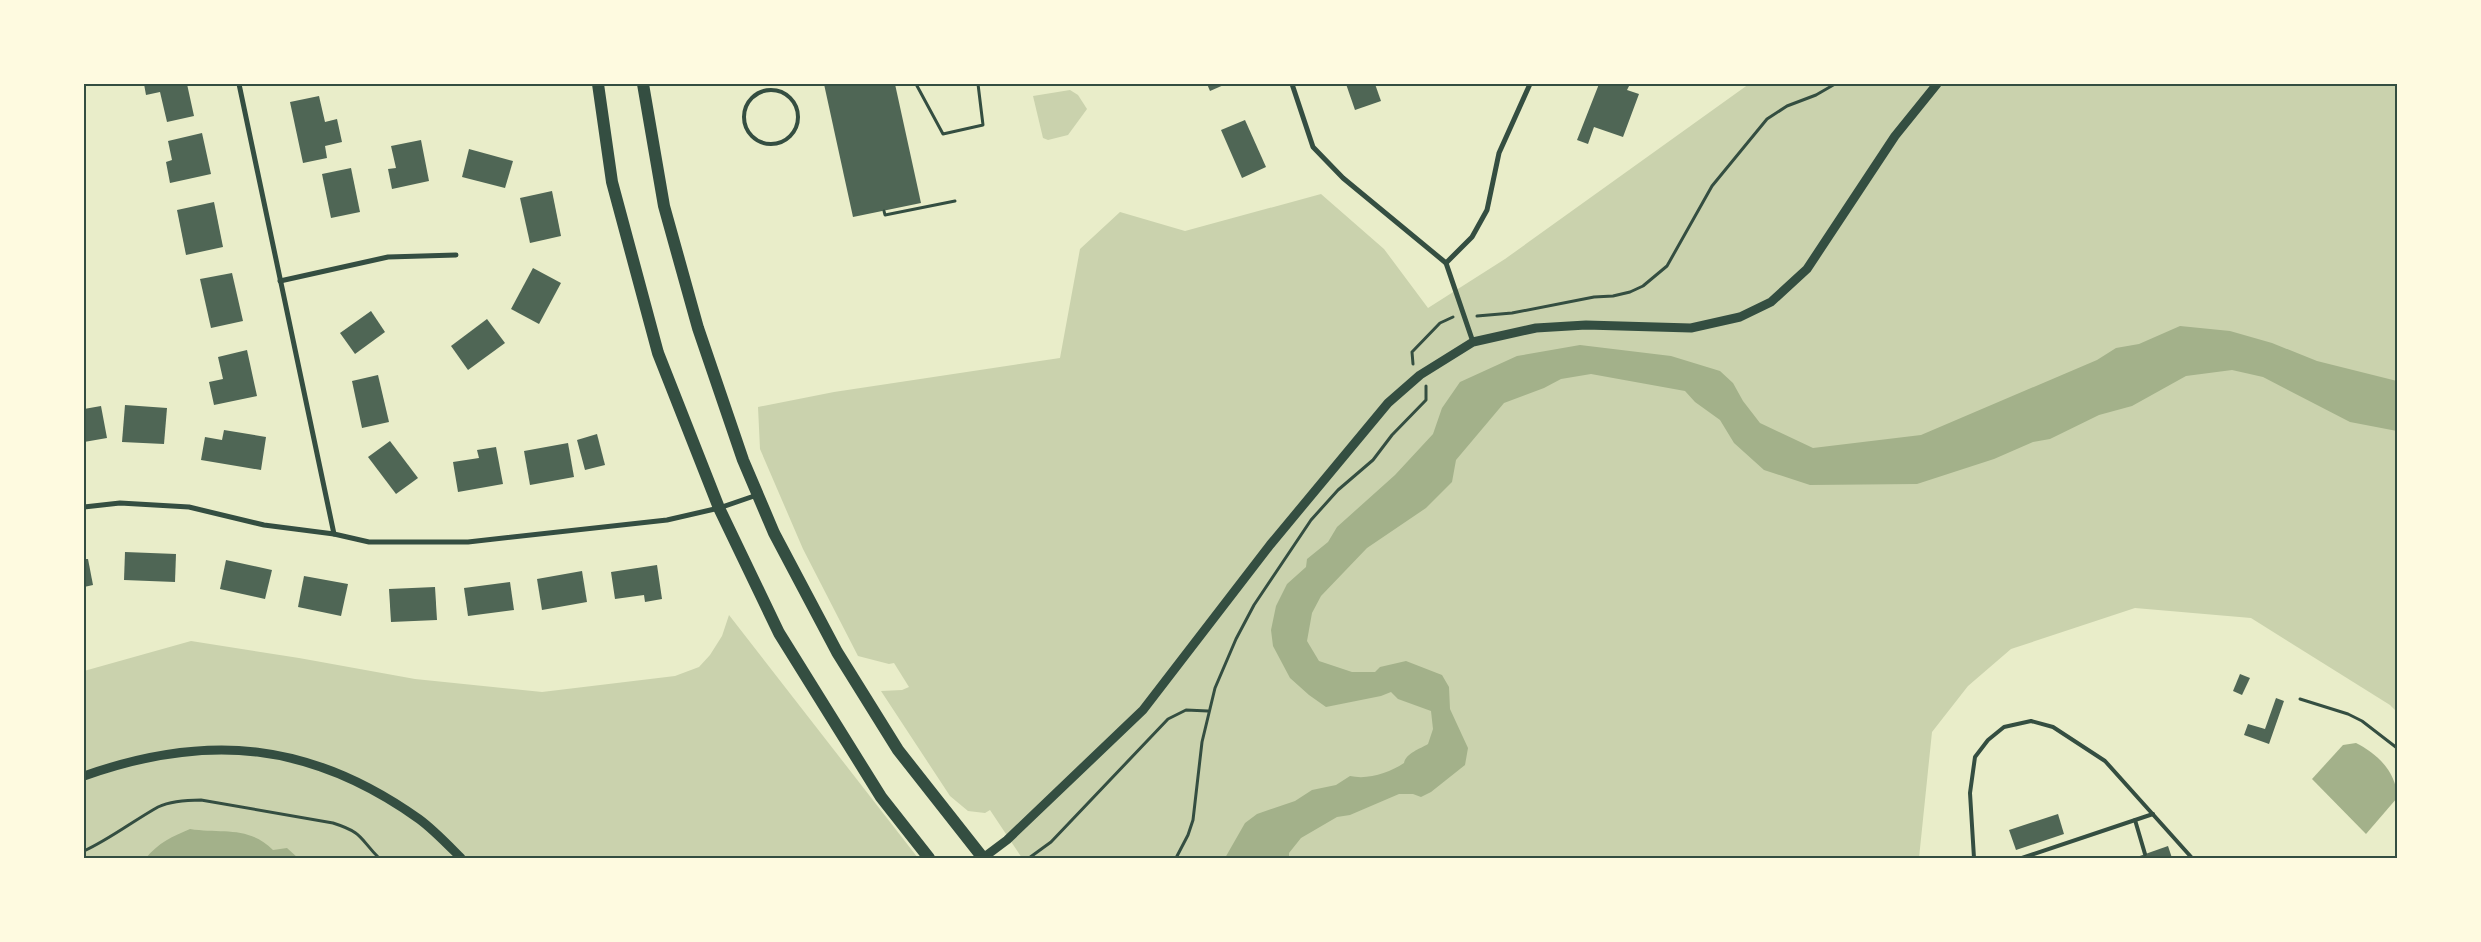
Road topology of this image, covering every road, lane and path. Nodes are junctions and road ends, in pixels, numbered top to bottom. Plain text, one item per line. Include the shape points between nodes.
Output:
1 (239, 84) edge
2 (598, 84) edge
3 (643, 84) edge
4 (767, 84) edge
5 (916, 84) edge
6 (978, 84) edge
7 (1292, 84) edge
8 (1530, 84) edge
9 (1834, 84) edge
10 (1937, 84) edge
11 (768, 90) junction
12 (955, 201) dead end
13 (884, 211) dead end
14 (456, 255) dead end
15 (1446, 263) junction
16 (280, 281) junction
17 (1485, 316) dead end
18 (1449, 318) dead end
19 (1473, 342) junction
20 (1415, 368) dead end
21 (1426, 384) dead end
22 (758, 495) junction
23 (84, 507) edge
24 (719, 508) junction
25 (334, 534) junction
26 (2300, 699) dead end
27 (1208, 711) junction
28 (2397, 748) edge
29 (84, 776) edge
30 (2153, 814) junction
31 (2135, 820) junction
32 (84, 851) edge
33 (2145, 854) dead end
34 (379, 858) edge
35 (461, 858) edge
36 (930, 858) edge
37 (983, 858) edge
38 (1029, 858) edge
39 (1176, 858) edge
40 (1974, 858) edge
41 (2022, 858) edge
42 (2192, 858) edge

1 - 16 street
2 - 24 main road via 612,182 658,353
3 - 22 main road via 664,206 698,328
4 - 11 lane
5 - 6 path via 943,134 983,126
7 - 15 street via 1313,147 1343,178
8 - 15 street via 1499,153 1487,210 1472,237
9 - 17 path via 1767,119 1712,186 1668,266 1642,286 1613,296 1594,296
10 - 19 street via 1895,136 1807,269 1771,302 1740,317 1691,328 1576,325 1536,328
11 - 11 lane via 759,93 746,105 744,123 760,143 778,144 792,135 798,112 784,93
12 - 13 path via 885,216
14 - 16 street via 388,257
15 - 19 street
16 - 25 street
18 - 20 path via 1412,352
19 - 37 street via 1420,375 1388,403 1270,545 1143,710 1007,840
21 - 27 path via 1426,400 1392,435 1374,460 1338,490 1311,520 1268,582 1236,639
22 - 24 street
22 - 37 main road via 774,533 837,652 898,750
23 - 25 street via 120,503 189,507 264,525
24 - 25 street via 667,520 468,542 369,542
24 - 36 main road via 783,641 881,797
26 - 28 path via 2362,721
27 - 38 path via 1186,710 1168,719 1050,842
27 - 39 path via 1193,820
29 - 35 street via 117,764 178,751 218,748 261,751 322,766 362,783 421,820
30 - 31 lane
30 - 40 lane via 2105,761 2053,727 2031,721 2004,727 1975,757 1970,793
30 - 42 lane
31 - 33 lane
31 - 41 lane
32 - 34 path via 159,807 200,800 307,817 352,829 364,838

